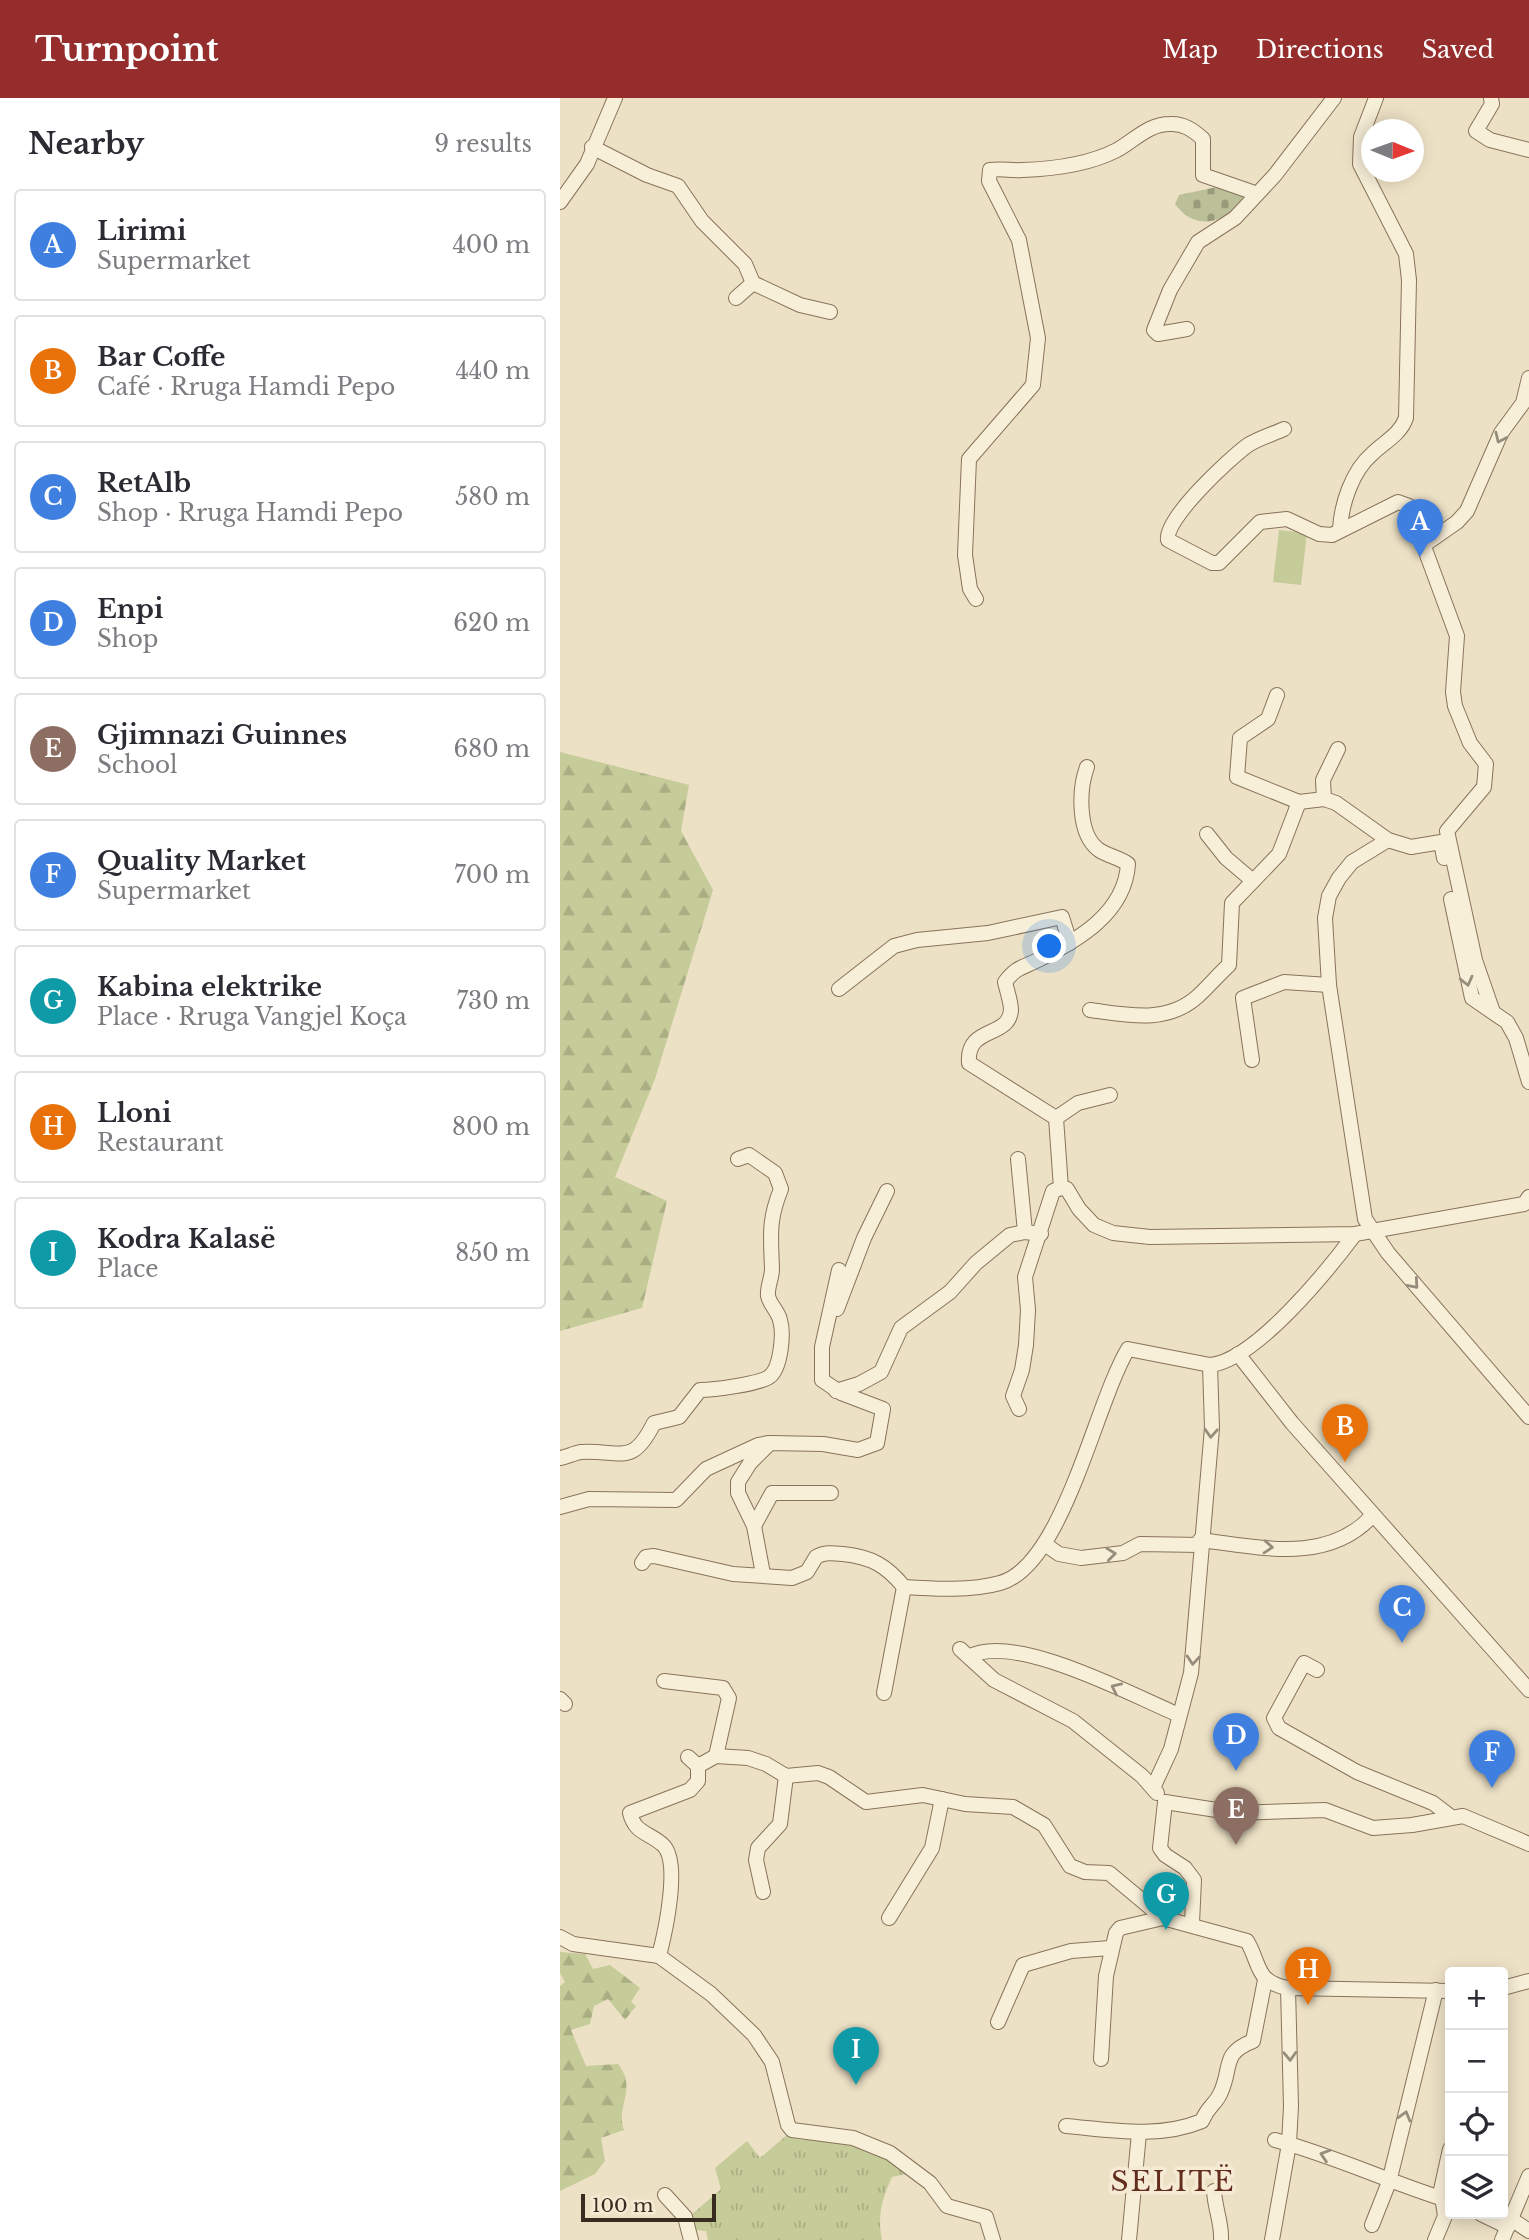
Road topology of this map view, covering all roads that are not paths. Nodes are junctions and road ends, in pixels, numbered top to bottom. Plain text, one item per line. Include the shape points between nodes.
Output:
1 (615, 98) edge
2 (1324, 98) edge
3 (1334, 98) edge
4 (1376, 98) edge
5 (1491, 98) edge
6 (1318, 122) junction
7 (592, 147) junction
8 (1529, 150) edge
9 (1255, 193) junction
10 (560, 202) edge
11 (753, 283) junction
12 (736, 298) dead end
13 (830, 312) dead end
14 (1187, 328) dead end
15 (1529, 378) edge
16 (1284, 429) dead end
17 (1340, 530) junction
18 (1424, 545) junction
19 (976, 599) dead end
20 (1277, 695) dead end
21 (1338, 749) dead end
22 (1087, 767) dead end
23 (1324, 799) junction
24 (1299, 802) junction
25 (1207, 834) dead end
26 (1388, 840) junction
27 (1253, 881) junction
28 (1070, 943) junction
29 (1329, 985) junction
30 (839, 989) dead end
31 (1487, 1009) junction
32 (1090, 1010) dead end
33 (1252, 1060) dead end
34 (1529, 1082) edge
35 (1110, 1095) dead end
36 (1056, 1118) junction
37 (738, 1158) dead end
38 (1018, 1159) dead end
39 (1061, 1188) junction
40 (887, 1191) dead end
41 (1529, 1197) edge
42 (1371, 1231) junction
43 (1025, 1232) junction
44 (1041, 1234) junction
45 (1355, 1234) junction
46 (839, 1270) dead end
47 (830, 1318) junction
48 (1238, 1354) junction
49 (1210, 1365) junction
50 (836, 1391) junction
51 (1019, 1409) dead end
52 (1529, 1417) edge
53 (770, 1443) junction
54 (560, 1458) edge
55 (831, 1493) dead end
56 (560, 1507) edge
57 (1373, 1515) junction
58 (754, 1526) junction
59 (1200, 1543) junction
60 (1046, 1545) junction
61 (642, 1563) dead end
62 (763, 1574) junction
63 (904, 1587) junction
64 (1317, 1670) dead end
65 (664, 1681) dead end
66 (1528, 1688) edge
67 (884, 1693) dead end
68 (1179, 1715) junction
69 (716, 1756) junction
70 (786, 1776) junction
71 (1153, 1788) junction
72 (942, 1799) junction
73 (1165, 1802) junction
74 (1450, 1816) junction
75 (1529, 1844) edge
76 (763, 1892) dead end
77 (889, 1918) dead end
78 (1163, 1918) junction
79 (1192, 1923) junction
80 (560, 1937) edge
81 (1110, 1948) junction
82 (659, 1956) junction
83 (1265, 1980) junction
84 (1528, 1985) edge
85 (1508, 1987) edge
86 (1288, 1988) junction
87 (1443, 1991) edge
88 (998, 2022) dead end
89 (1101, 2059) dead end
90 (1066, 2126) dead end
91 (1139, 2133) junction
92 (1282, 2142) junction
93 (1529, 2176) edge
94 (1389, 2182) junction
95 (1214, 2191) dead end
96 (665, 2195) dead end
97 (1445, 2199) edge
98 (1445, 2216) edge
99 (1490, 2219) edge
100 (1373, 2225) dead end
101 (1507, 2229) edge
102 (1529, 2231) edge
103 (691, 2240) edge
104 (993, 2240) edge
105 (1129, 2240) edge
106 (1221, 2240) edge
107 (1272, 2240) edge
108 (1435, 2240) edge

1 - 7 street
2 - 6 street via 1314,116
3 - 6 street
4 - 17 street via 1361,137 1360,164 1406,254 1406,418 1402,428 1369,456 1359,471 1344,505
5 - 8 street via 1476,131 1490,140
6 - 9 street via 1275,176
7 - 10 street via 587,164
7 - 11 street via 678,187 702,221 745,264
9 - 14 street via 1235,218 1198,242 1170,290 1154,330 1158,334
9 - 19 street via 1203,175 1203,139 1192,129 1173,124 1155,125 1116,150 1079,163 990,170 989,181 1019,240 1038,338 1032,385 969,459 965,555
11 - 12 street
11 - 13 street via 800,305
15 -> 18 street via 1523,403 1501,433 1467,511
16 - 17 street via 1249,444 1219,472 1179,512 1169,526 1168,540 1212,563 1226,558 1260,522 1287,519 1319,534
17 - 18 street via 1398,502 1405,503
18 - 31 street via 1457,636 1455,706 1470,743 1486,764 1484,787 1447,831
20 - 24 street via 1268,719 1240,738 1237,777
21 - 23 street via 1323,780
22 - 28 street via 1081,784 1085,828 1096,848 1125,861 1128,870 1103,920
23 - 24 street
23 - 26 street via 1359,817
24 - 27 street via 1279,854
25 - 27 street
26 - 29 street via 1352,862 1329,896 1324,941
26 -> 31 street via 1411,847 1441,842 1467,986 1472,998
27 - 32 street via 1233,903 1229,965 1196,998 1170,1013 1144,1017
28 - 30 street via 1062,917 988,933 917,940 894,946
28 - 36 street via 1014,969 1004,982 1009,1018 975,1040 968,1051 969,1063
29 - 33 street via 1284,982 1243,998
29 - 42 street via 1365,1219
31 - 34 street via 1507,1022
35 - 36 street via 1078,1103
36 - 39 street
37 - 54 street via 749,1155 775,1173 781,1189 773,1209 769,1249 768,1298 780,1321 776,1370 768,1378 700,1390 679,1417 654,1423 631,1453 579,1452
38 - 43 street
39 - 44 street via 1053,1191
39 - 45 street via 1067,1189 1094,1225 1113,1233 1150,1237
40 - 47 street via 844,1296
41 - 42 street via 1524,1204
42 - 45 street
42 -> 52 street
43 - 44 street
43 - 50 street via 1010,1235 950,1293 901,1328 881,1372
44 - 51 street via 1025,1277 1026,1345 1013,1396
45 - 48 street via 1311,1291
46 - 47 street
47 - 50 street via 820,1367 822,1380
48 - 49 street
48 - 57 street
49 -> 59 street via 1212,1428
49 - 60 street via 1128,1349
50 - 53 street via 883,1409 877,1443 858,1450
53 - 56 street via 706,1469 676,1500 589,1499
53 - 58 street via 738,1482 738,1493
55 - 58 street via 772,1493
59 -> 57 street via 1313,1550 1347,1537
57 - 66 street
58 - 62 street
60 -> 59 street via 1059,1554 1082,1558 1123,1553 1140,1544
59 -> 68 street via 1192,1674
60 - 63 street via 1017,1575 1001,1583
61 - 62 street via 654,1556 733,1574
62 - 63 street via 800,1576 821,1554 864,1556 886,1567
63 - 67 street
64 - 74 street via 1304,1663 1274,1718 1279,1728 1357,1772 1433,1803
65 - 69 street via 727,1692
68 - 71 street via 1171,1749
68 -> 71 street via 1075,1668 995,1651 964,1653 994,1680 1073,1721
69 - 70 street via 747,1758
69 - 82 street via 693,1762 698,1781 691,1790 630,1813 640,1832 666,1847 670,1858 668,1920
70 - 72 street via 818,1773 866,1802 923,1795
70 - 76 street via 780,1824 758,1848 755,1860
71 - 73 street
72 - 77 street via 932,1848
72 - 78 street via 1013,1807 1044,1825 1070,1866 1109,1873
73 - 74 street via 1236,1813 1325,1810 1373,1828
73 - 79 street via 1160,1847 1194,1880
74 - 75 street via 1469,1818
78 - 79 street
78 - 81 street via 1120,1928
79 - 83 street via 1247,1941
80 - 82 street via 573,1944
81 - 88 street via 1071,1951 1023,1965
81 - 89 street
82 - 104 street via 711,1994 754,2035 772,2062 792,2130 853,2138 890,2153 930,2183 947,2206 986,2217
83 - 86 street
83 - 91 street via 1253,2041 1231,2055 1221,2092 1202,2121
84 - 85 street
86 - 87 street
86 -> 92 street via 1291,2106
94 -> 87 street
90 - 91 street
91 - 105 street
94 -> 92 street
92 - 107 street
93 - 101 street
94 - 97 street
94 - 100 street
95 - 106 street
96 - 103 street via 685,2217
98 - 108 street
99 - 101 street
101 - 102 street

